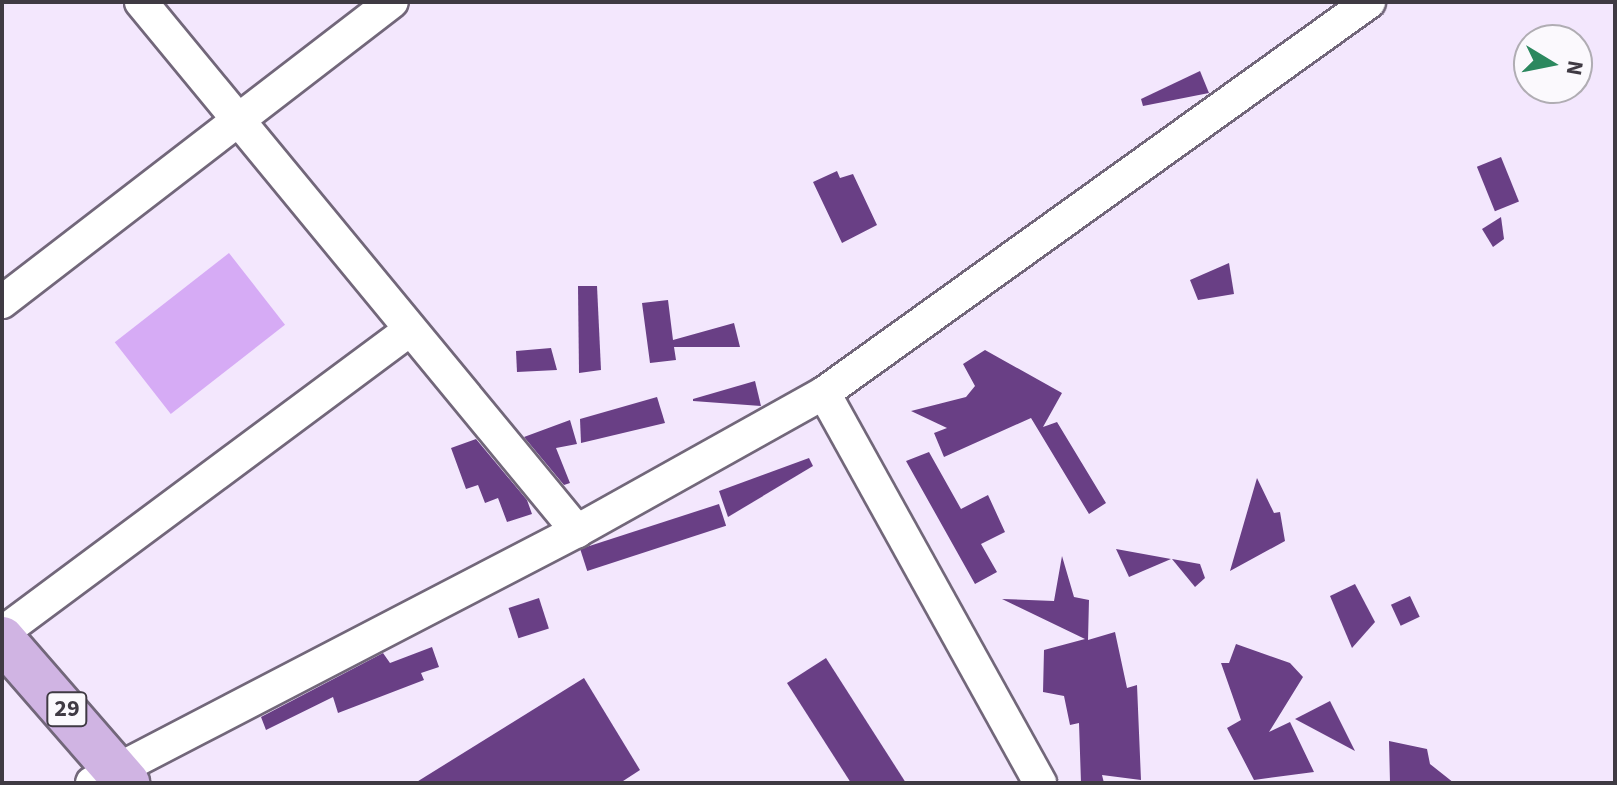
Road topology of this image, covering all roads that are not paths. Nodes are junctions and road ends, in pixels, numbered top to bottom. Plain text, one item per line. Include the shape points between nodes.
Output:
1 (141, 2) edge
2 (392, 2) edge
3 (1369, 2) edge
4 (237, 121) junction
5 (2, 302) edge
6 (407, 332) junction
7 (824, 393) junction
8 (577, 531) junction
9 (2, 633) edge
10 (2, 639) edge
11 (112, 778) edge
12 (1040, 783) edge

1 - 4 street
2 - 4 street
3 - 7 street
4 - 5 street
4 - 6 street
6 - 8 street
6 - 9 street
7 - 8 street
7 - 12 street
8 - 11 street
10 - 11 main road, 29

